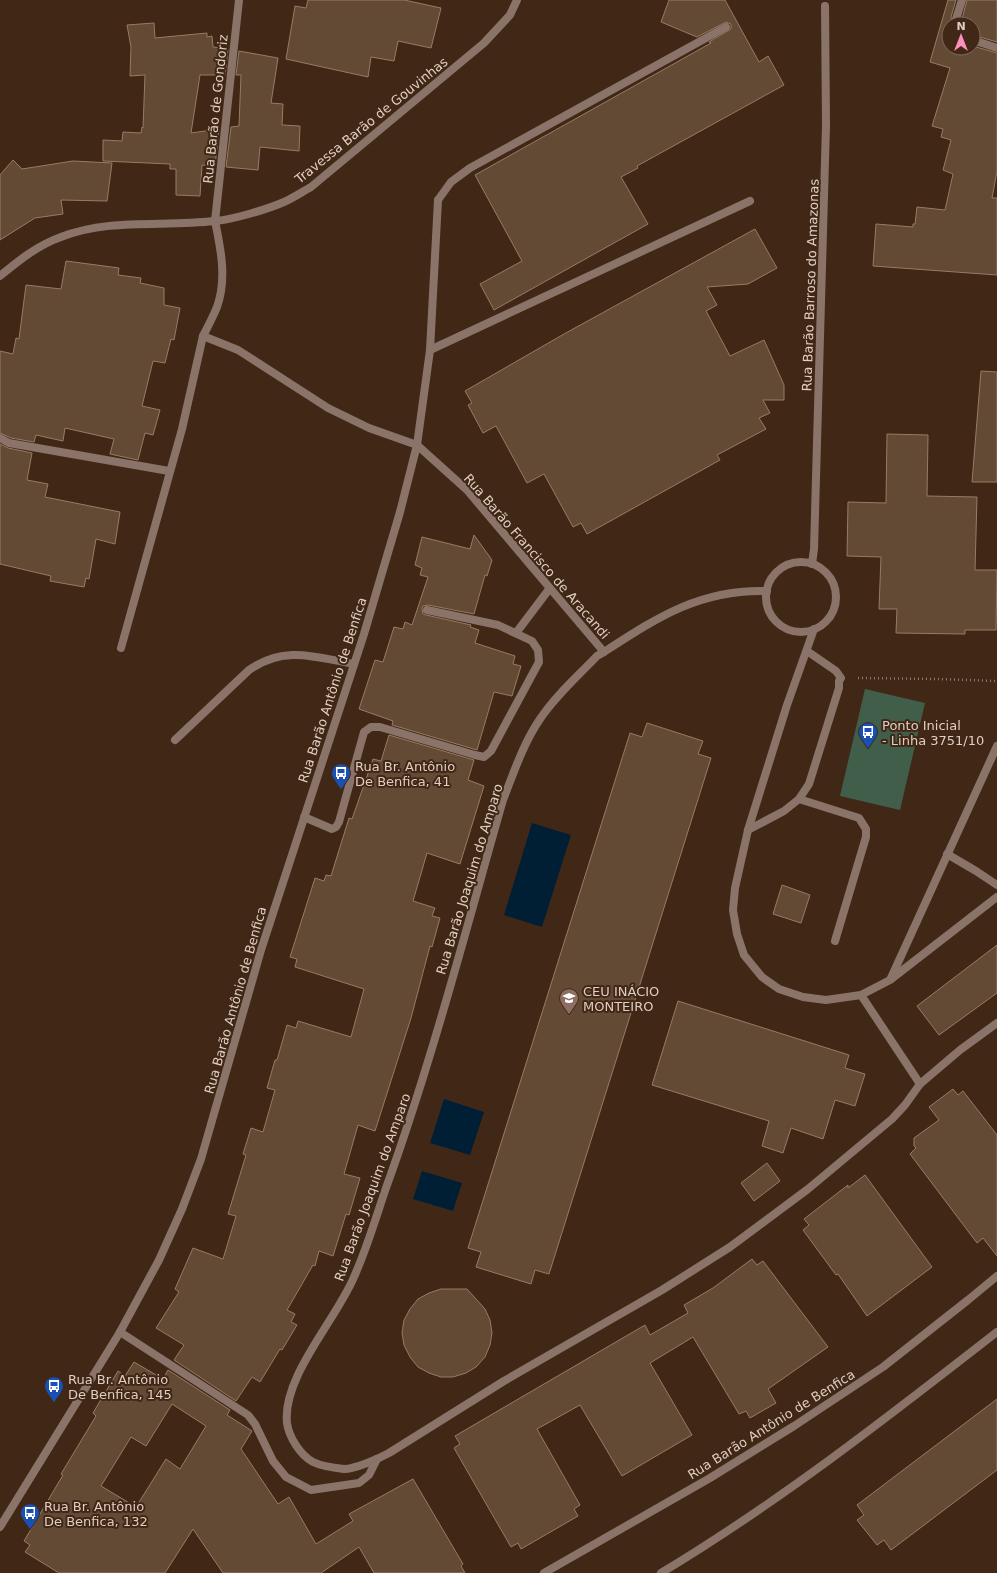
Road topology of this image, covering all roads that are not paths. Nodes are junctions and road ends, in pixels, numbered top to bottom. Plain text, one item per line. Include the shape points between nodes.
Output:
1 (239, 0) edge
2 (517, 0) edge
3 (962, 0) edge
4 (825, 6) dead end
5 (957, 16) edge
6 (726, 27) dead end
7 (981, 43) edge
8 (997, 48) edge
9 (750, 200) dead end
10 (215, 221) junction
11 (0, 276) edge
12 (203, 336) junction
13 (430, 350) junction
14 (0, 438) edge
15 (417, 445) junction
16 (169, 471) junction
17 (812, 564) junction
18 (550, 588) junction
19 (767, 590) junction
20 (427, 610) dead end
21 (814, 630) junction
22 (516, 633) junction
23 (121, 648) dead end
24 (807, 651) junction
25 (604, 652) junction
26 (354, 664) junction
27 (175, 740) dead end
28 (997, 746) edge
29 (800, 799) junction
30 (304, 817) junction
31 (748, 830) junction
32 (947, 854) junction
33 (997, 885) edge
34 (997, 897) edge
35 (835, 941) dead end
36 (890, 980) junction
37 (861, 995) junction
38 (997, 1023) edge
39 (920, 1084) junction
40 (997, 1276) edge
41 (120, 1332) junction
42 (997, 1332) edge
43 (377, 1460) junction
44 (0, 1527) edge
45 (544, 1573) edge
46 (661, 1573) edge

1 - 10 street, Rua Barão de Gondoriz
2 - 10 street, Travessa Barão de Gouvinhas via 510,15 484,43 311,187 284,202
3 - 5 street
4 - 17 street, Rua Barão Barroso do Amazonas via 826,125
6 - 13 street, Rua Barão Antônio de Benfica via 470,168 451,182 438,200
7 - 8 street
9 - 13 street
10 - 11 street, Travessa Barão de Gouvinhas via 116,225 83,231 60,237 26,255
10 - 12 street, Rua Barão de Gondoriz via 223,268 217,307
12 - 15 street via 238,350 328,408 369,428
12 - 16 street, Rua Barão de Gondoriz via 182,429
13 - 15 street, Rua Barão Antônio de Benfica
14 - 16 street via 9,443
15 - 18 street, Rua Barão Francisco de Aracandi via 467,490
15 - 26 street, Rua Barão Antônio de Benfica via 400,512
16 - 23 street, Rua Barão de Gondoriz
17 - 19 street via 792,564 782,568 771,579
17 - 21 street via 830,578 835,598 829,618
18 - 22 street
18 - 25 street, Rua Barão Francisco de Aracandi
19 - 21 street via 766,602 778,624 795,632
19 - 25 street, Rua Barão Joaquim do Amparo via 746,590 718,595 682,606 655,619
20 - 22 street via 498,625
21 - 24 street
22 - 30 street via 532,640 538,650 539,662 491,751 484,756 475,755 380,727 371,727 364,732 336,827 332,829
24 - 29 street via 842,678 809,784
24 - 31 street via 787,705
25 - 43 street, Rua Barão Joaquim do Amparo via 558,696 540,719 523,749 503,800 408,1127 354,1278 293,1385 287,1408 287,1424 300,1450 312,1461 345,1469
26 - 27 street via 287,654 259,663
26 - 30 street, Rua Barão Antônio de Benfica
28 - 32 street
29 - 31 street via 784,811
29 - 35 street via 859,818 866,829 866,837
30 - 41 street, Rua Barão Antônio de Benfica via 261,950 201,1159 159,1260
31 - 37 street via 735,888 733,910 744,955 762,977 780,989 803,997 826,1000
32 - 33 street
32 - 36 street
34 - 36 street
36 - 37 street
37 - 39 street
38 - 39 street, Rua Barão Joaquim do Amparo
39 - 43 street, Rua Barão Joaquim do Amparo via 892,1119 808,1189 730,1248 504,1381
40 - 45 street, Rua Barão Antônio de Benfica via 883,1366 794,1426 710,1478
41 - 43 street via 248,1415 286,1477 311,1490 359,1482 369,1474
41 - 44 street, Rua Barão Antônio de Benfica
42 - 46 street via 770,1503

